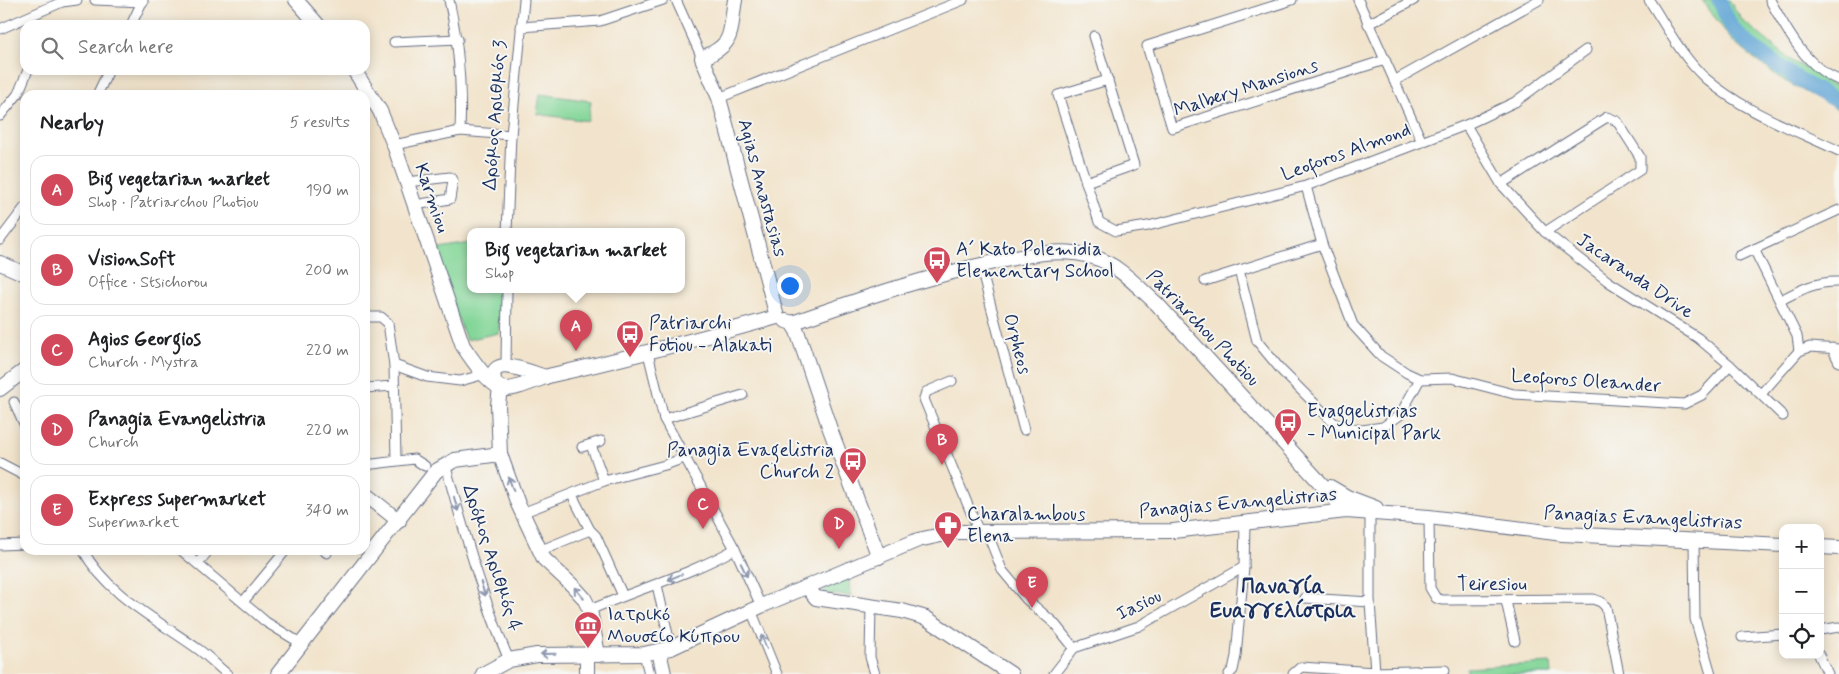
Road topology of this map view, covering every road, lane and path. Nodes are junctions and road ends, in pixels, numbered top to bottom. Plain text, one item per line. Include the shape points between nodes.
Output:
1 (77, 0) edge
2 (95, 0) edge
3 (296, 0) edge
4 (449, 0) edge
5 (524, 0) edge
6 (663, 0) edge
7 (676, 0) edge
8 (734, 0) edge
9 (963, 0) edge
10 (1292, 0) edge
11 (1358, 0) edge
12 (1414, 0) edge
13 (1539, 0) edge
14 (1649, 0) edge
15 (1770, 0) edge
16 (143, 1) edge
17 (29, 20) edge
18 (134, 20) edge
19 (314, 20) edge
20 (20, 24) edge
21 (1368, 24) junction
22 (521, 27) junction
23 (0, 29) edge
24 (1094, 36) dead end
25 (458, 39) junction
26 (394, 42) dead end
27 (1586, 50) dead end
28 (702, 58) junction
29 (1385, 60) junction
30 (26, 75) edge
31 (106, 75) edge
32 (357, 75) edge
33 (1108, 80) junction
34 (1839, 80) edge
35 (1394, 81) junction
36 (99, 90) edge
37 (367, 90) edge
38 (370, 95) edge
39 (719, 98) junction
40 (0, 116) edge
41 (1466, 125) junction
42 (460, 131) junction
43 (511, 135) junction
44 (1422, 142) junction
45 (394, 145) junction
46 (1839, 151) edge
47 (407, 182) junction
48 (1086, 182) junction
49 (1501, 184) junction
50 (1306, 186) junction
51 (415, 205) junction
52 (1839, 210) edge
53 (20, 214) edge
54 (507, 228) edge
55 (1546, 232) junction
56 (0, 240) edge
57 (1322, 244) junction
58 (1754, 250) junction
59 (1739, 256) dead end
60 (0, 263) edge
61 (980, 265) junction
62 (1239, 270) junction
63 (20, 272) edge
64 (1205, 281) dead end
65 (1839, 282) edge
66 (507, 293) edge
67 (1781, 300) junction
68 (370, 317) edge
69 (777, 317) junction
70 (792, 323) junction
71 (1835, 348) edge
72 (1800, 351) junction
73 (648, 353) junction
74 (1839, 362) edge
75 (1730, 365) junction
76 (394, 366) junction
77 (20, 374) edge
78 (497, 374) junction
79 (546, 377) junction
80 (1420, 379) junction
81 (952, 381) dead end
82 (394, 386) junction
83 (370, 388) edge
84 (0, 389) edge
85 (1761, 394) junction
86 (743, 395) dead end
87 (14, 402) dead end
88 (20, 415) edge
89 (1783, 416) dead end
90 (664, 419) junction
91 (1024, 430) dead end
92 (601, 442) dead end
93 (500, 454) junction
94 (684, 458) junction
95 (396, 460) junction
96 (0, 463) edge
97 (370, 464) edge
98 (445, 464) junction
99 (425, 466) dead end
100 (20, 473) edge
101 (604, 481) junction
102 (1322, 483) junction
103 (572, 495) junction
104 (370, 498) edge
105 (1346, 511) junction
106 (1373, 511) junction
107 (522, 513) junction
108 (1314, 515) junction
109 (1429, 517) junction
110 (399, 521) junction
111 (1245, 524) junction
112 (590, 530) junction
113 (983, 532) junction
114 (1694, 540) junction
115 (20, 544) edge
116 (0, 545) edge
117 (1779, 545) edge
118 (1824, 547) edge
119 (1839, 548) edge
120 (734, 549) junction
121 (539, 551) junction
122 (86, 555) edge
123 (188, 555) edge
124 (204, 555) edge
125 (282, 555) edge
126 (879, 558) junction
127 (198, 563) junction
128 (1244, 567) junction
129 (657, 585) junction
130 (808, 588) junction
131 (623, 596) junction
132 (1305, 598) dead end
133 (243, 602) junction
134 (1370, 602) junction
135 (1506, 602) junction
136 (871, 606) junction
137 (756, 608) junction
138 (590, 610) junction
139 (1839, 628) edge
140 (1824, 630) edge
141 (1779, 634) edge
142 (1742, 637) dead end
143 (1515, 641) dead end
144 (302, 644) junction
145 (1074, 648) junction
146 (665, 650) junction
147 (592, 654) junction
148 (644, 654) junction
149 (1821, 659) edge
150 (509, 660) junction
151 (1444, 670) dead end
152 (1231, 672) edge
153 (1375, 672) junction
154 (227, 674) edge
155 (278, 674) edge
156 (483, 674) edge
157 (587, 674) edge
158 (649, 674) edge
159 (663, 674) edge
160 (777, 674) edge
161 (875, 674) edge
162 (1011, 674) edge
163 (1054, 674) edge
164 (1293, 674) edge
165 (1619, 674) edge
166 (1711, 674) edge
167 (1828, 674) edge

1 - 17 street via 62,2
2 - 16 street
3 - 19 street
4 - 25 street
5 - 22 street, Δρόμος Αριθμός 3
6 - 22 street via 600,21
7 - 28 street
8 - 28 street via 725,45 720,51
9 - 39 street
10 - 29 street, Malbery Mansions via 1148,46 1172,128
11 - 21 street
12 - 21 street
13 - 35 street
14 - 46 street via 1693,64 1712,83 1758,115
15 - 34 street via 1810,60
16 - 18 street
20 - 23 street
21 - 29 street
22 - 43 street, Δρόμος Αριθμός 3
24 - 33 street
25 - 26 street
25 - 42 street
27 - 41 street, Leoforos Almond via 1515,102
28 - 39 street, Agias Anastasias
29 - 35 street
30 - 40 street via 18,94
31 - 36 street
32 - 37 street, Karmiou
33 - 48 street via 1134,165
33 - 48 street via 1058,95
35 - 44 street
38 - 45 street, Karmiou
39 - 69 street, Agias Anastasias
41 - 44 street, Leoforos Almond
41 - 49 street, Jacaranda Drive
42 - 43 street
42 - 45 street
43 - 54 street, Δρόμος Αριθμός 3
44 - 50 street, Leoforos Almond
45 - 47 street, Karmiou
47 - 51 street, Karmiou
47 - 51 street via 450,177 453,180 450,199
48 - 50 street, Leoforos Almond via 1099,222 1116,231 1148,226
49 - 55 street, Jacaranda Drive
49 - 55 street via 1607,117 1617,121 1640,157 1640,170
50 - 57 street
51 - 78 street, Karmiou via 464,346
52 - 58 street
53 - 56 street
55 - 75 street, Jacaranda Drive via 1609,282 1698,338
57 - 62 street
57 - 80 street via 1353,325 1381,356
58 - 59 street
58 - 67 street
60 - 63 street
61 - 70 street, Patriarchou Photiou via 919,281
61 - 91 street, Orpheos
61 - 102 street, Patriarchou Photiou via 1038,253 1066,252 1094,257 1123,273 1157,304
62 - 64 street
62 - 80 street via 1257,341 1281,370 1336,424 1362,430 1383,427 1400,415
65 - 67 street via 1813,284
66 - 78 street
67 - 72 street via 1798,336
68 - 76 street via 381,317 388,323
69 - 70 street
69 - 73 street
70 - 126 street
71 - 72 street via 1810,346
71 - 74 street
72 - 85 street
73 - 79 street
73 - 90 street
75 - 80 street, Leoforos Oleander via 1702,395 1684,404 1514,394 1452,378
75 - 85 street, Jacaranda Drive
76 - 78 street via 427,377 460,381
76 - 82 street
77 - 84 street
78 - 79 street
78 - 79 street via 518,378 514,386
78 - 93 street
81 - 113 street via 926,392 924,399
82 - 83 street
82 - 95 street
85 - 89 street, Jacaranda Drive
86 - 90 street
87 - 88 street
90 - 94 street
92 - 101 street via 587,446
93 - 98 street
107 -> 93 street
94 - 101 street
94 - 120 street
95 - 97 street
95 - 99 street via 414,459
96 - 100 street
98 - 110 street via 436,471
98 -> 150 street, Δρόμος Αριθμός 4 via 497,633
101 - 103 street
102 - 105 street, Patriarchou Photiou
102 - 106 street
102 - 108 street via 1323,500
103 - 107 street
103 - 112 street
104 - 110 street
105 - 106 street, Panagias Evangelistrias via 1353,508
105 - 108 street, Panagias Evangelistrias
106 - 109 street, Panagias Evangelistrias
106 - 134 street
107 - 121 street
108 - 111 street, Panagias Evangelistrias
109 - 114 street, Panagias Evangelistrias via 1563,534
109 - 135 street, Teiresiou via 1430,588 1436,598
110 - 144 street
111 - 113 street, Panagias Evangelistrias via 1173,531
111 - 128 street
112 - 121 street
112 - 131 street via 596,536
113 - 126 street, Panagias Evangelistrias via 955,532 918,540
113 - 145 street via 1002,570
114 - 117 street, Panagias Evangelistrias
114 - 166 street via 1695,619
115 - 116 street
118 - 119 street
120 -> 129 street
120 -> 137 street
138 -> 121 street via 584,598
122 - 154 street via 113,588 199,649
123 - 127 street
124 - 127 street
125 - 133 street
126 - 130 street, Panagias Evangelistrias
127 - 133 street
128 - 145 street, Iasiou via 1139,626
128 - 152 street
129 - 131 street
129 - 146 street
130 - 136 street via 816,598
130 - 137 street, Panagias Evangelistrias
131 - 138 street
132 - 134 street
133 - 144 street via 266,622
134 - 153 street
135 - 143 street
135 - 165 street, Teiresiou via 1601,602 1606,606
136 - 161 street via 870,657
136 - 162 street via 926,618
137 - 146 street, Panagias Evangelistrias
160 -> 137 street
138 - 147 street
139 - 140 street
141 - 142 street
144 - 155 street
145 - 163 street
146 - 148 street, Panagias Evangelistrias
146 - 159 street
147 - 148 street, Panagias Evangelistrias
147 -> 150 street, Panagias Evangelistrias via 537,654
147 - 157 street
148 - 158 street
149 - 167 street
150 - 156 street, Panagias Evangelistrias
151 - 153 street
153 - 164 street via 1301,667

